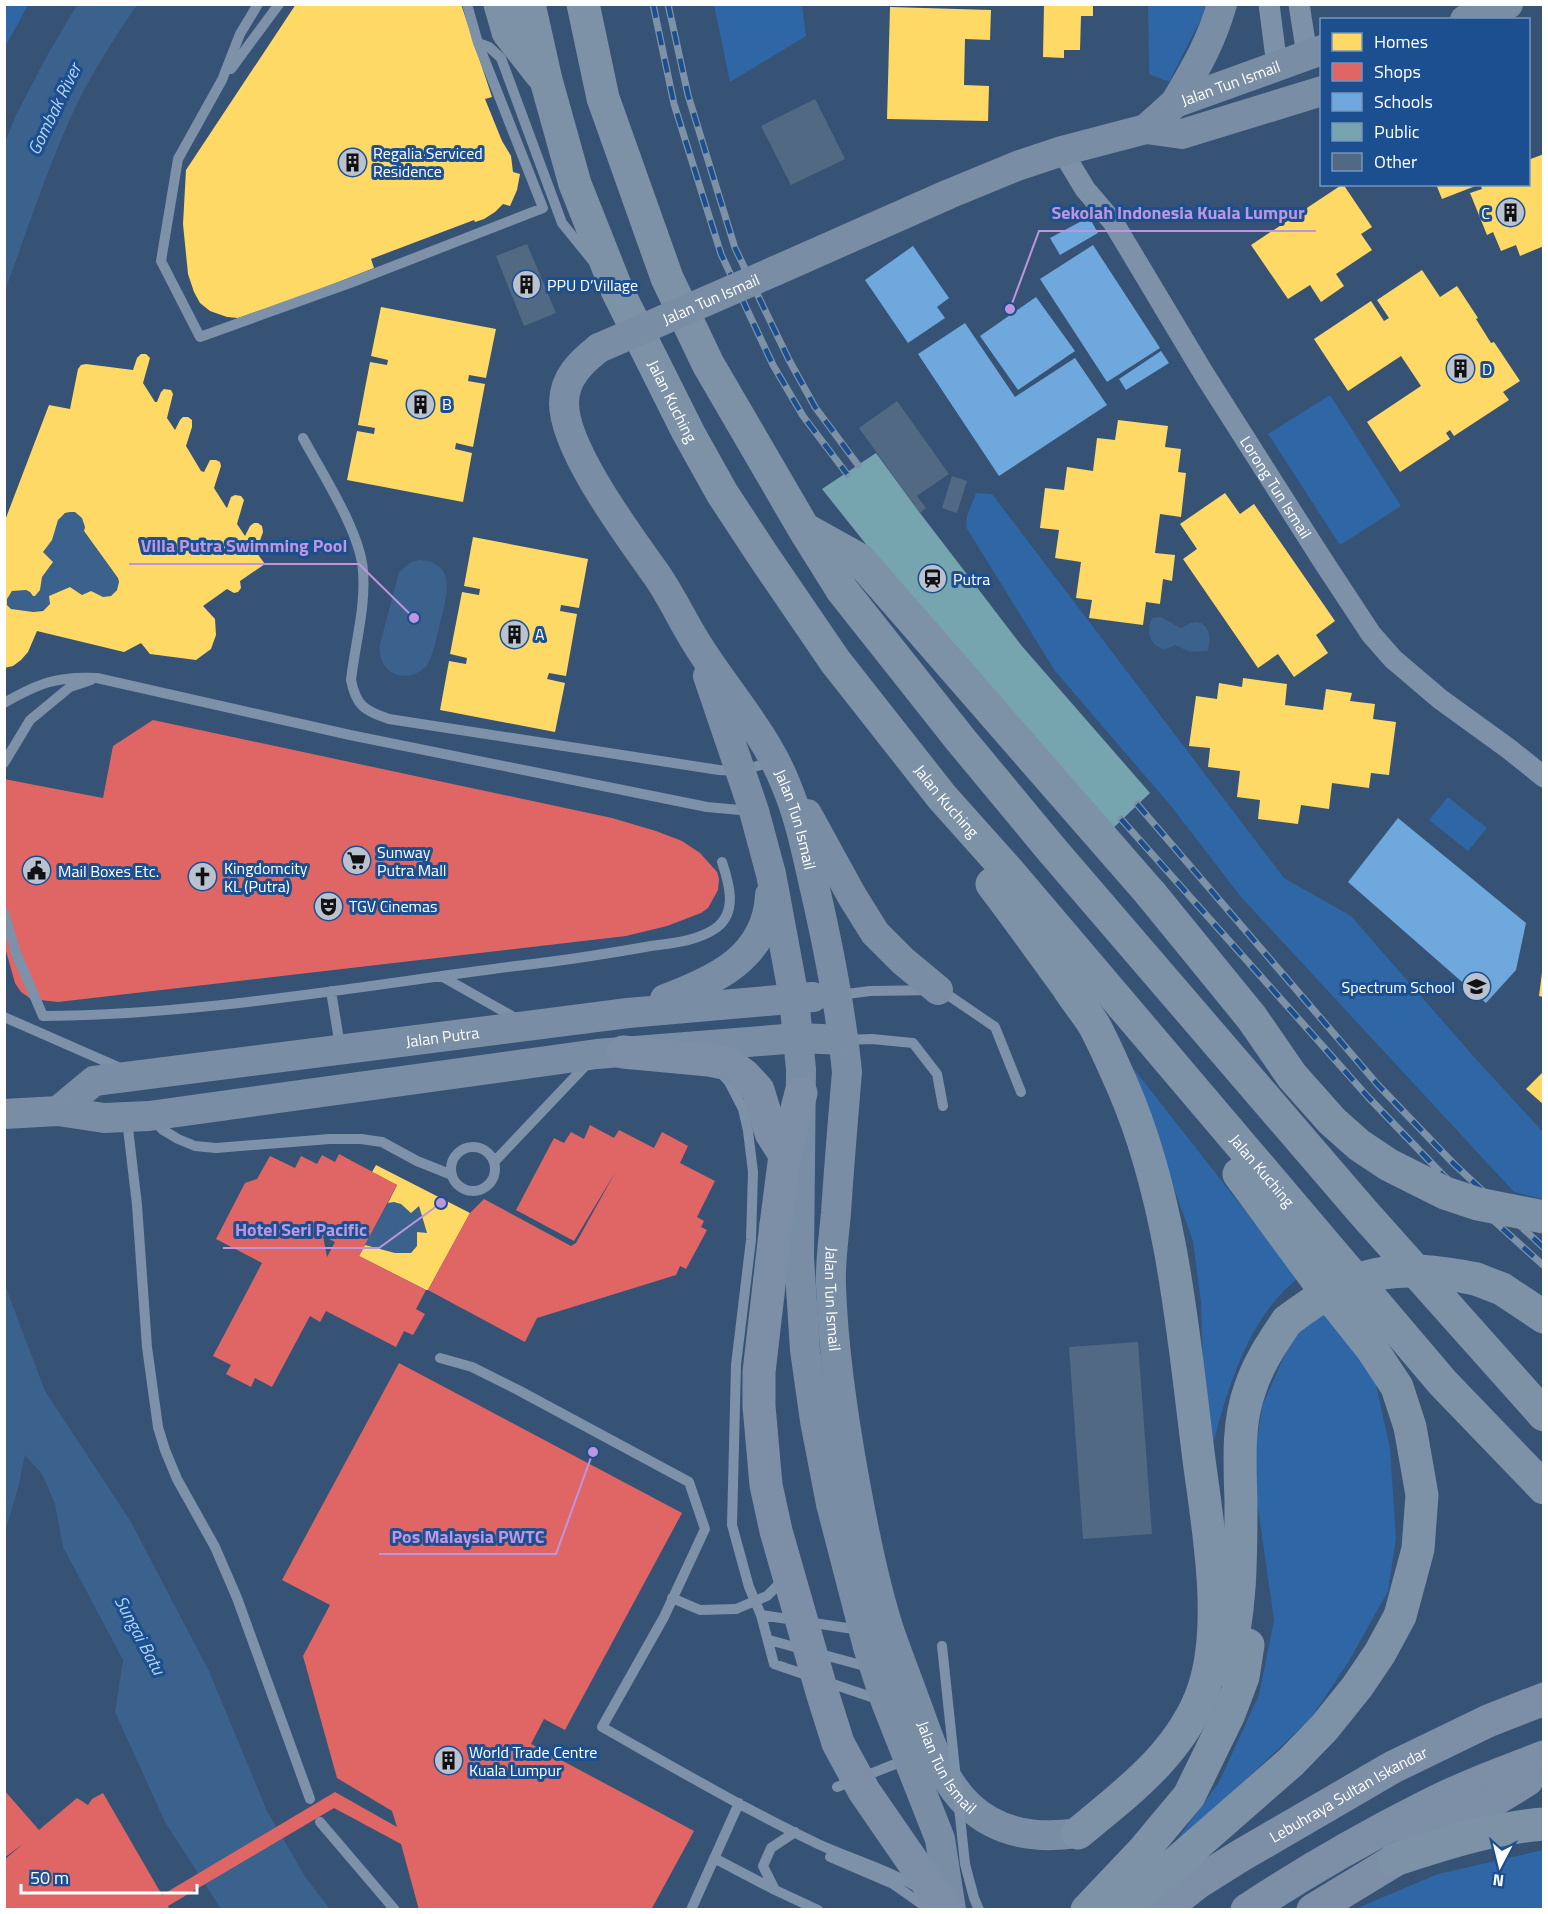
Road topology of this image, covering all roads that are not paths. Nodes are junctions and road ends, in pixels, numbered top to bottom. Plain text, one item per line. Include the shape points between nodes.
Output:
1 (258, 4) edge
2 (279, 4) edge
3 (467, 4) edge
4 (500, 4) edge
5 (529, 4) edge
6 (583, 4) edge
7 (1222, 4) edge
8 (1269, 4) edge
9 (1299, 4) edge
10 (1508, 4) edge
11 (1470, 18) edge
12 (478, 43) junction
13 (1308, 71) edge
14 (546, 80) junction
15 (222, 81) junction
16 (1175, 104) junction
17 (1146, 129) junction
18 (1062, 151) junction
19 (617, 290) junction
20 (303, 438) dead end
21 (804, 529) junction
22 (699, 647) junction
23 (97, 678) junction
24 (4, 703) edge
25 (4, 763) edge
26 (739, 771) junction
27 (781, 773) junction
28 (1544, 777) edge
29 (942, 796) junction
30 (754, 812) junction
31 (722, 862) dead end
32 (771, 874) junction
33 (4, 913) edge
34 (441, 976) junction
35 (330, 990) junction
36 (938, 990) junction
37 (836, 995) junction
38 (794, 998) junction
39 (1119, 1002) junction
40 (628, 1013) junction
41 (4, 1017) edge
42 (529, 1025) junction
43 (798, 1038) junction
44 (844, 1040) junction
45 (341, 1048) junction
46 (610, 1053) junction
47 (709, 1060) junction
48 (136, 1075) junction
49 (1021, 1092) dead end
50 (801, 1093) junction
51 (943, 1106) dead end
52 (58, 1111) junction
53 (4, 1114) edge
54 (138, 1116) junction
55 (785, 1155) junction
56 (495, 1161) junction
57 (452, 1174) junction
58 (1544, 1217) edge
59 (1544, 1317) edge
60 (440, 1358) dead end
61 (1544, 1415) edge
62 (1544, 1488) edge
63 (1240, 1500) junction
64 (788, 1575) junction
65 (672, 1598) junction
66 (761, 1615) junction
67 (864, 1630) junction
68 (769, 1640) junction
69 (942, 1646) dead end
70 (875, 1669) junction
71 (1544, 1699) edge
72 (886, 1702) junction
73 (921, 1754) junction
74 (1544, 1756) edge
75 (1544, 1770) edge
76 (837, 1787) dead end
77 (310, 1798) dead end
78 (739, 1803) junction
79 (320, 1822) dead end
80 (1544, 1824) edge
81 (795, 1832) junction
82 (1078, 1833) junction
83 (830, 1857) dead end
84 (714, 1858) junction
85 (1394, 1860) junction
86 (776, 1890) junction
87 (798, 1905) edge
88 (395, 1910) edge
89 (691, 1910) edge
90 (818, 1910) edge
91 (930, 1910) edge
92 (944, 1910) edge
93 (951, 1910) edge
94 (979, 1910) edge
95 (1087, 1910) edge
96 (1122, 1910) edge
97 (1163, 1910) edge
98 (1247, 1910) edge
99 (1313, 1910) edge

1 - 15 lane via 240,34
2 - 15 lane
3 - 12 lane
4 - 14 highway via 508,32
5 - 14 highway, Jalan Kuching
6 - 21 highway via 603,98 667,278 708,364
7 - 16 street via 1203,56
8 - 13 street
9 - 13 street
10 - 11 street
12 - 15 lane via 543,208 200,337 161,261 178,159
12 - 19 lane via 501,58 562,223
13 - 16 street, Jalan Tun Ismail
13 - 17 street, Jalan Tun Ismail via 1293,90 1268,108 1182,134
14 - 19 highway, Jalan Kuching via 575,184
16 - 17 street, Jalan Tun Ismail
17 - 18 street, Jalan Tun Ismail
18 - 22 street, Jalan Tun Ismail, bridge via 949,194 599,348 581,363 568,384 564,405 572,437 596,484
18 - 28 street, Lorong Tun Ismail via 1085,189 1113,222 1204,374 1371,634 1440,699
19 - 29 highway, Jalan Kuching via 688,432 739,519 835,661
20 - 26 lane via 360,550 363,592 351,680 360,704 370,713 400,721
21 - 58 highway, bridge via 860,560 1151,894 1252,1018 1292,1076 1332,1121 1389,1166 1445,1193
21 - 61 highway via 842,590 1044,841 1363,1212
22 - 26 street, Jalan Tun Ismail
22 - 27 street, Jalan Tun Ismail via 759,733
23 - 24 lane via 51,680
23 - 25 lane via 70,687 30,720
23 - 30 lane via 396,745 707,807
26 - 27 lane
26 - 30 street, Jalan Tun Ismail
27 - 36 street via 875,933
27 - 37 street, Jalan Tun Ismail via 802,833
29 - 39 highway, Jalan Kuching
29 - 82 highway via 992,884 1094,1026 1124,1090 1155,1182 1183,1335 1214,1612 1204,1687 1187,1726 1158,1762
30 - 32 street, Jalan Tun Ismail
31 - 34 lane via 728,879 729,911 725,920 706,933 638,949
32 - 38 street, Jalan Tun Ismail
32 - 40 street via 769,911 754,946 743,958 700,986
33 - 35 lane via 43,1016 201,1007
34 - 35 lane
34 - 42 lane
35 - 45 lane
36 - 37 lane
36 - 49 lane via 995,1027
37 - 38 street, Jalan Putra
37 - 44 street, Jalan Tun Ismail
38 - 40 street, Jalan Putra
38 - 43 street, Jalan Tun Ismail
39 - 62 highway, Jalan Kuching via 1443,1383
39 - 96 highway via 1128,1029 1372,1349 1396,1387 1410,1427 1422,1495 1418,1549 1400,1616 1357,1687 1291,1762
40 - 42 street, Jalan Putra
41 - 48 lane
42 - 45 street, Jalan Putra
43 - 44 street
43 - 46 street
43 - 50 street, Jalan Tun Ismail
44 - 51 lane via 913,1043 938,1074
44 - 73 street, Jalan Tun Ismail via 847,1072 830,1282 836,1367 865,1538
45 - 48 street, Jalan Putra
46 - 47 main road
46 - 54 street
46 - 56 lane
47 - 55 main road via 729,1064 758,1090 771,1133
47 - 66 lane via 729,1082 743,1109 753,1172 751,1240 736,1365 732,1525
48 - 52 street, Jalan Putra via 94,1081
50 - 55 main road
50 - 67 street, Jalan Tun Ismail via 799,1257 805,1350 831,1504
52 - 53 street
52 - 54 street via 104,1118
54 - 57 lane via 195,1146 361,1139 382,1143
54 - 77 lane via 137,1205 147,1347 158,1427 177,1479 231,1582
55 - 64 main road, bridge via 759,1372 759,1407 766,1485
56 - 57 lane via 485,1149 470,1146 457,1153
56 - 57 lane via 495,1175 480,1190 466,1190
59 - 63 highway, bridge via 1502,1289 1476,1279 1420,1270 1383,1272 1353,1280 1311,1303 1287,1321 1265,1353 1249,1390 1241,1435
60 - 65 lane via 472,1367 689,1482 705,1529
63 - 82 highway via 1240,1595 1236,1626 1219,1692 1201,1736 1159,1792 1102,1827
63 - 95 highway via 1250,1567 1251,1606 1243,1677 1189,1796
64 - 65 lane, bridge via 767,1596 736,1609 700,1610
64 - 92 main road, bridge via 838,1743 864,1791
65 - 78 lane via 602,1727
66 - 67 lane
66 - 68 lane
67 - 70 street, Jalan Tun Ismail
68 - 70 lane
68 - 72 lane via 774,1664
69 - 94 lane, bridge via 965,1864
70 - 72 street, Jalan Tun Ismail
71 - 97 main road, Lebuhraya Sultan Iskandar via 1393,1767 1240,1856
72 - 73 street, Jalan Tun Ismail
73 - 76 lane
73 - 82 street, Jalan Tun Ismail via 970,1807 1002,1827 1040,1836
73 - 93 street, Jalan Tun Ismail
74 - 98 main road via 1422,1808
75 - 85 main road
78 - 81 lane
78 - 84 lane
79 - 88 lane
80 - 85 highway via 1516,1826
81 - 86 lane via 771,1848 764,1866
81 - 92 lane via 896,1874
83 - 91 lane via 893,1884
84 - 86 lane
84 - 89 lane
85 - 99 main road
86 - 87 lane
87 - 90 lane

